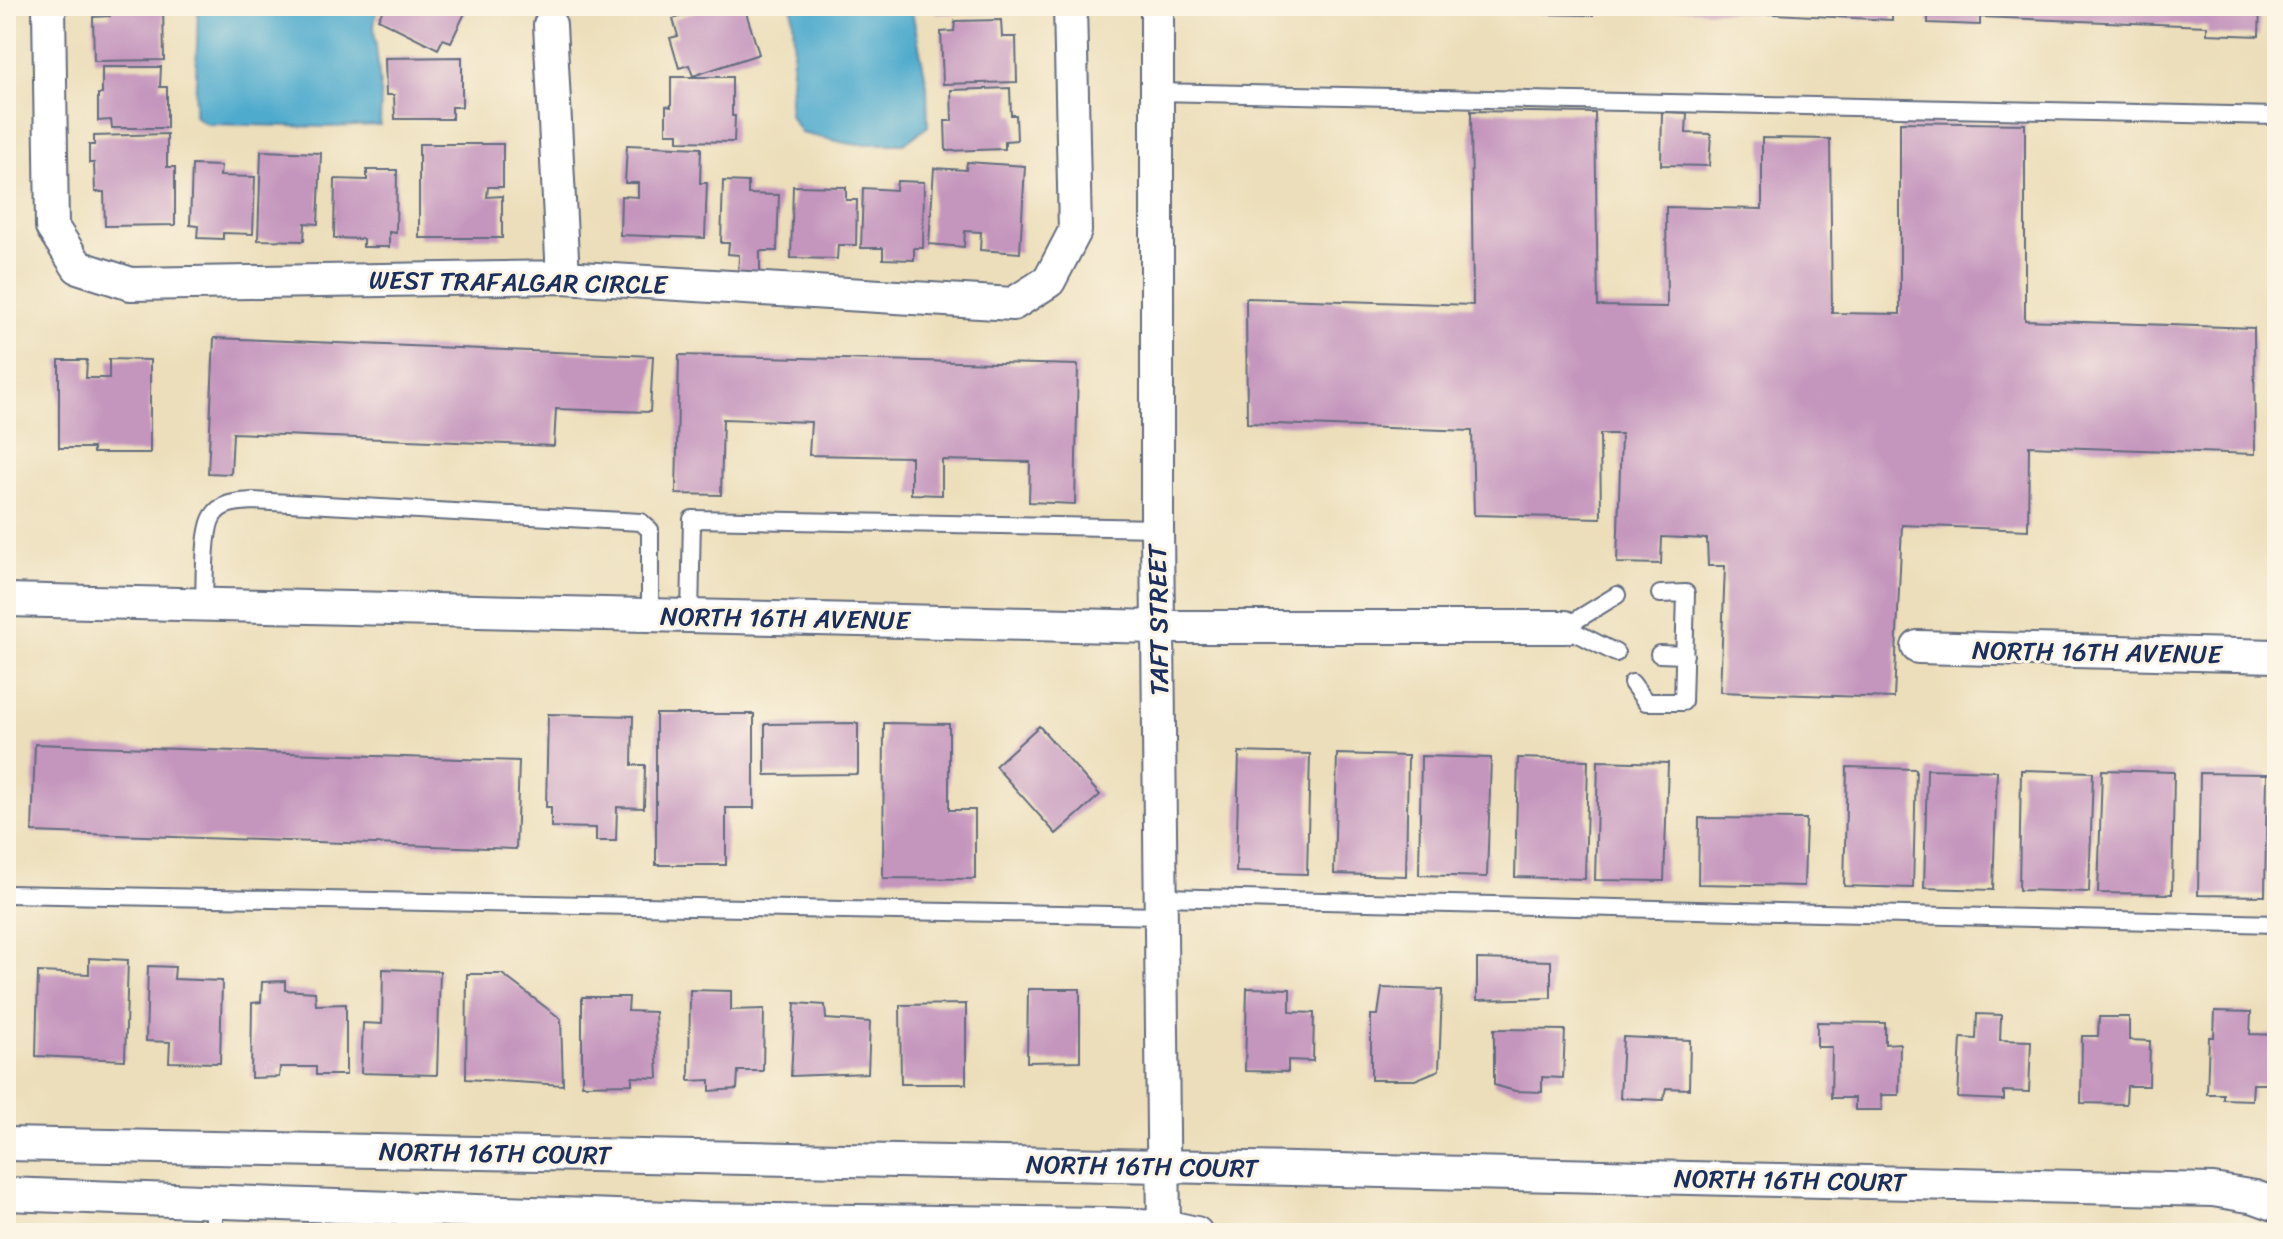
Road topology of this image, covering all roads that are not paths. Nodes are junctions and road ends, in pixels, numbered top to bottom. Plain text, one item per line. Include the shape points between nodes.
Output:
1 (49, 6) edge
2 (1070, 6) edge
3 (1157, 6) edge
4 (550, 25) dead end
5 (1156, 92) junction
6 (2277, 116) edge
7 (563, 277) junction
8 (1157, 528) junction
9 (1660, 594) dead end
10 (1617, 595) dead end
11 (6, 600) edge
12 (204, 604) junction
13 (650, 615) junction
14 (690, 616) junction
15 (1158, 627) junction
16 (1565, 627) junction
17 (1918, 647) dead end
18 (1616, 653) dead end
19 (1659, 654) dead end
20 (1685, 655) junction
21 (2277, 656) edge
22 (1632, 683) dead end
23 (6, 894) edge
24 (1163, 907) junction
25 (2277, 924) edge
26 (6, 1144) edge
27 (1164, 1166) junction
28 (6, 1194) edge
29 (2270, 1197) edge
30 (214, 1217) edge
31 (697, 1226) edge
32 (928, 1228) edge
33 (1164, 1230) edge
34 (1196, 1233) edge

1 - 7 street, WEST TRAFALGAR CIRCLE via 52,227 78,267 131,284
2 - 7 street, WEST TRAFALGAR CIRCLE via 1075,231 1049,281 1013,304
3 - 5 street, TAFT STREET
4 - 7 street
5 - 6 lane
5 - 8 street, TAFT STREET
8 - 14 lane via 692,519
8 - 15 street, TAFT STREET
9 - 20 lane via 1686,593
10 - 16 lane
11 - 12 street, NORTH 16TH AVENUE
12 - 13 street, NORTH 16TH AVENUE
12 - 13 lane via 208,528 214,513 232,502 253,501 641,522 650,530
13 - 14 street, NORTH 16TH AVENUE
14 - 15 street, NORTH 16TH AVENUE
15 - 16 street, NORTH 16TH AVENUE
15 - 24 street, TAFT STREET
16 - 18 lane
17 - 21 street, NORTH 16TH AVENUE
19 - 20 lane
20 - 22 lane via 1683,702 1646,702
23 - 24 lane
24 - 25 lane
24 - 27 street, TAFT STREET
26 - 27 street, NORTH 16TH COURT
27 - 29 street, NORTH 16TH COURT via 2213,1190
27 - 33 street, TAFT STREET
28 - 30 street
30 - 31 street via 466,1216
31 - 32 street
32 - 33 street
33 - 34 street

